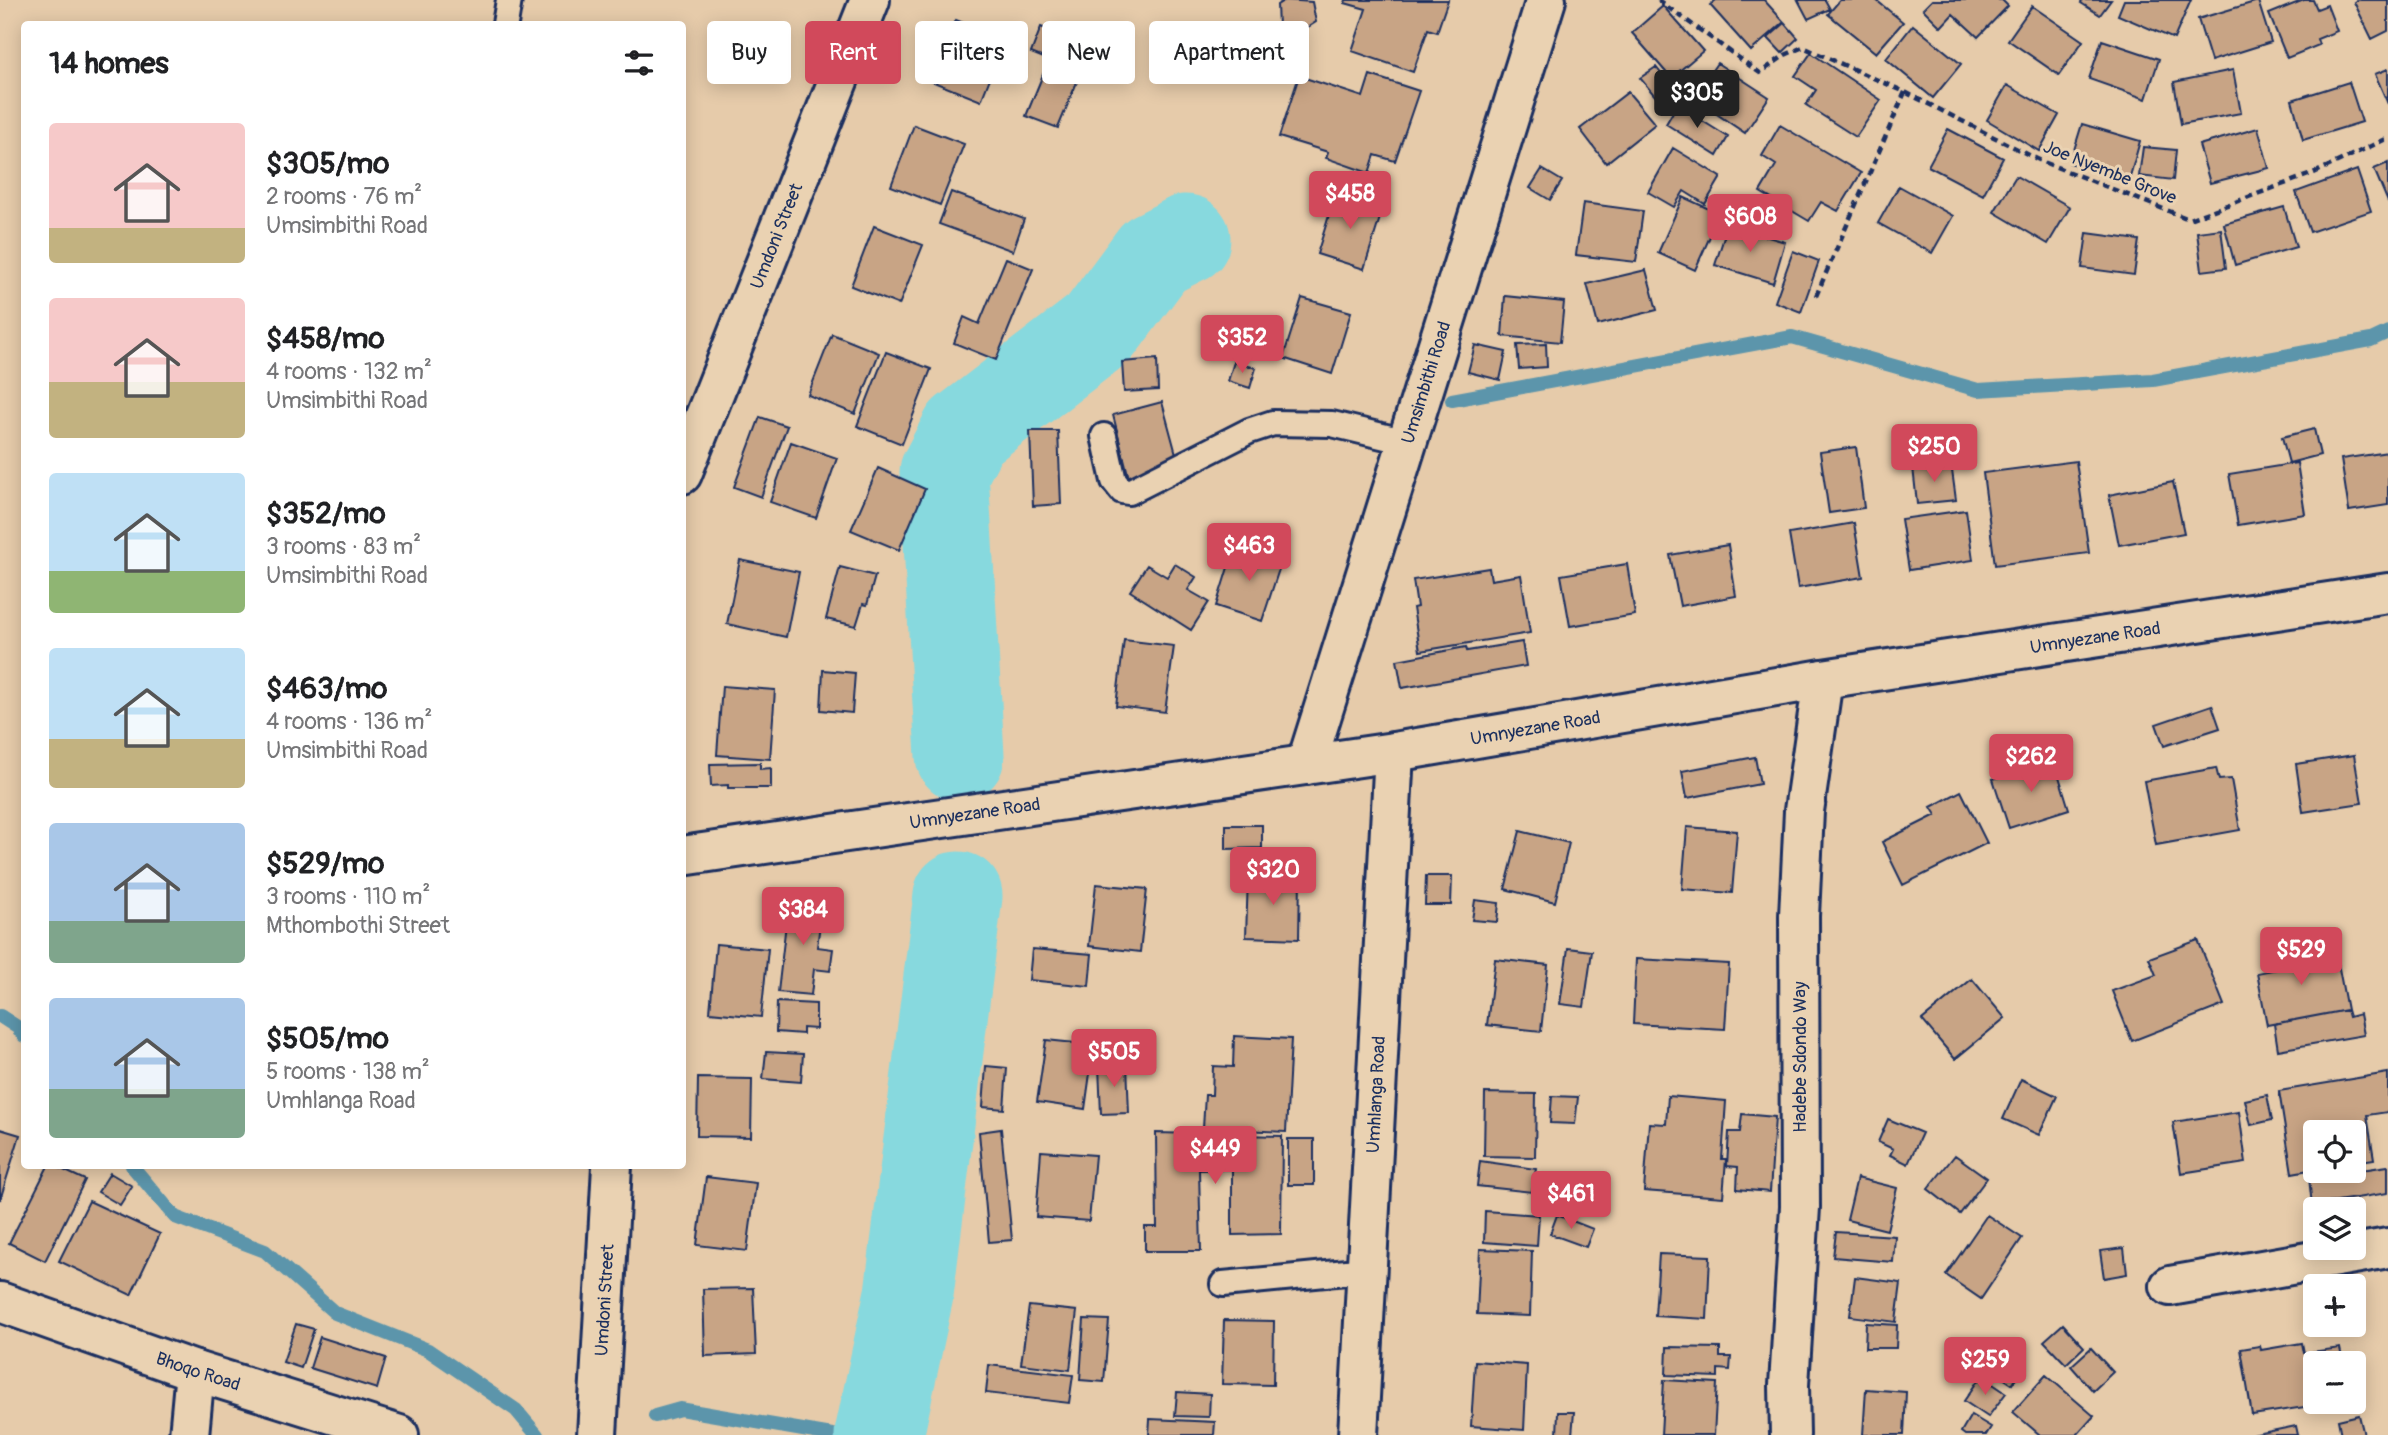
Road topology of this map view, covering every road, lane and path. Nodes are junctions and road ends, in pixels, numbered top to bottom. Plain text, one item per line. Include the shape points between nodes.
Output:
1 (509, 0) edge
2 (870, 0) edge
3 (1546, 0) edge
4 (1658, 0) edge
5 (506, 21) edge
6 (1905, 92) junction
7 (2388, 138) edge
8 (1815, 296) dead end
9 (1104, 436) dead end
10 (1407, 442) junction
11 (686, 464) edge
12 (2388, 593) edge
13 (1823, 679) junction
14 (1394, 752) junction
15 (1306, 765) junction
16 (686, 855) edge
17 (612, 1169) edge
18 (2388, 1248) edge
19 (1367, 1270) junction
20 (1223, 1284) dead end
21 (2170, 1286) dead end
22 (0, 1302) edge
23 (195, 1371) junction
24 (189, 1435) edge
25 (399, 1435) edge
26 (597, 1435) edge
27 (1358, 1435) edge
28 (1790, 1435) edge

1 - 5 lane
2 - 11 street, Umdoni Street
3 - 10 street, Umsimbithi Road
4 - 6 path, Joe Nyembe Grove via 1760,73 1803,47
6 - 7 path, Joe Nyembe Grove via 2041,161 2189,219 2314,173
6 - 8 path
9 - 10 lane via 1114,481 1129,492 1249,430 1273,423 1332,424
10 - 15 street, Umsimbithi Road
12 - 13 street, Umnyezane Road
13 - 14 street, Umnyezane Road
13 - 28 street, Hadebe Sdondo Way via 1804,811 1799,916 1800,1207
14 - 15 street, Umnyezane Road
14 - 19 street, Umhlanga Road
15 - 16 street, Umnyezane Road
17 - 26 street, Umdoni Street
18 - 21 street
19 - 20 lane
19 - 27 street, Umhlanga Road
22 - 23 street, Bhoqo Road
23 - 24 street
23 - 25 street, Bhoqo Road

